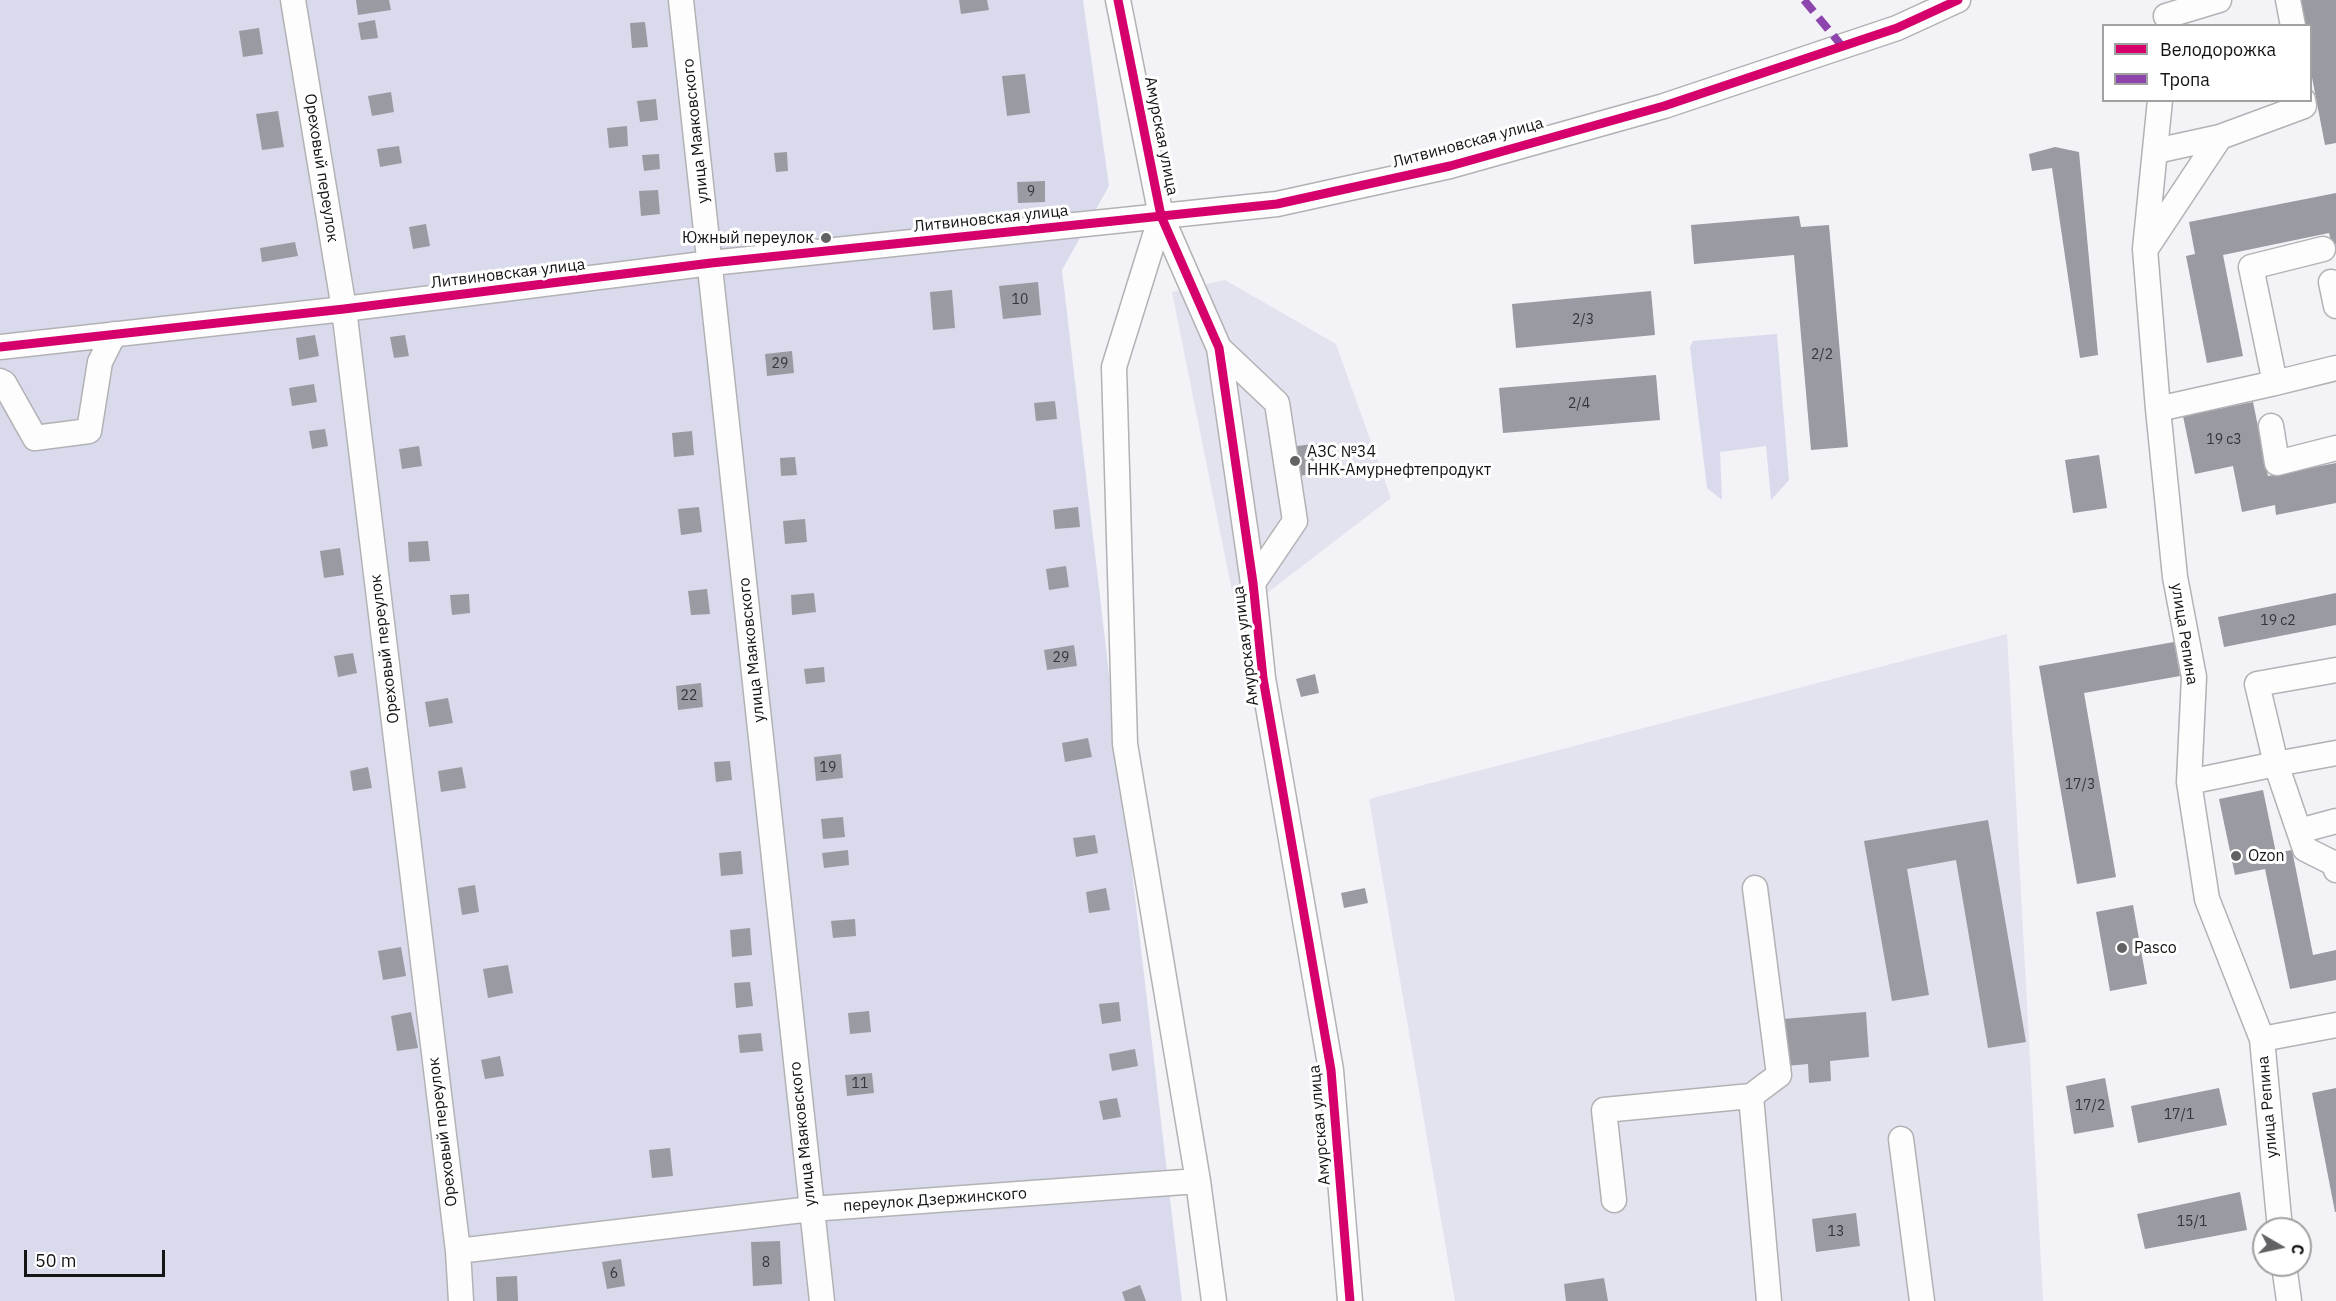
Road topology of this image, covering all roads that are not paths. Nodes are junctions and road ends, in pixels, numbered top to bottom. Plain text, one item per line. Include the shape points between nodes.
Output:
1 (292, 0) edge
2 (681, 0) edge
3 (1118, 0) edge
4 (1958, 0) edge
5 (2219, 0) edge
6 (2288, 0) edge
7 (2164, 14) edge
8 (2293, 24) edge
9 (2160, 102) edge
10 (2303, 102) edge
11 (2220, 137) junction
12 (2156, 151) junction
13 (1161, 216) junction
14 (2145, 249) junction
15 (2323, 249) dead end
16 (711, 263) junction
17 (2331, 282) dead end
18 (2336, 306) edge
19 (344, 309) junction
20 (114, 334) junction
21 (0, 346) edge
22 (1219, 348) junction
23 (2336, 368) edge
24 (0, 381) edge
25 (2275, 383) junction
26 (2158, 409) junction
27 (2271, 426) dead end
28 (2336, 448) edge
29 (1253, 583) junction
30 (2336, 670) edge
31 (2336, 753) edge
32 (2276, 764) junction
33 (2189, 782) junction
34 (2336, 821) edge
35 (2299, 831) junction
36 (2336, 870) edge
37 (1755, 888) dead end
38 (2336, 1025) edge
39 (2262, 1039) junction
40 (1751, 1096) junction
41 (1901, 1139) dead end
42 (1198, 1181) junction
43 (1614, 1200) dead end
44 (811, 1209) junction
45 (2279, 1217) edge
46 (458, 1251) junction
47 (2286, 1277) edge
48 (461, 1301) edge
49 (822, 1301) edge
50 (1214, 1301) edge
51 (1350, 1301) edge
52 (1769, 1301) edge
53 (1922, 1301) edge
54 (2289, 1301) edge

1 - 19 street, Ореховый переулок
2 - 16 street, улица Маяковского
3 - 13 street, Амурская улица
4 - 13 street, Литвиновская улица via 1897,28 1675,102 1450,166 1277,204
5 - 7 street
6 - 8 street
9 - 12 street, улица Репина
10 - 11 street via 2304,106
11 - 12 street
11 - 14 street
12 - 14 street, улица Репина
13 - 16 street, Литвиновская улица
13 - 22 street, Амурская улица
13 - 42 street, Амурская улица via 1114,367 1125,732
14 - 26 street, улица Репина
15 - 25 street via 2251,267
16 - 19 street, Литвиновская улица
16 - 44 street, улица Маяковского
17 - 18 street
19 - 20 street, Литвиновская улица
19 - 46 street, Ореховый переулок
20 - 21 street, Литвиновская улица
20 - 24 street via 100,362 89,431 35,438
22 - 29 street, Амурская улица
22 - 29 street via 1277,403 1295,521
23 - 25 street
25 - 26 street
26 - 33 street, улица Репина via 2175,577 2194,677
27 - 28 street via 2277,463
29 - 51 street, Амурская улица via 1263,678 1331,1070
30 - 32 street via 2257,684
31 - 32 street
32 - 33 street
32 - 35 street
33 - 39 street, улица Репина via 2207,899
34 - 35 street
35 - 36 street via 2305,849 2335,864
37 - 40 street via 1779,1075
38 - 39 street
39 - 45 street, улица Репина
40 - 43 street via 1604,1110
40 - 52 street
41 - 53 street
42 - 44 street, переулок Дзержинского
42 - 50 street, Амурская улица
44 - 46 street, переулок Дзержинского
44 - 49 street, улица Маяковского
46 - 48 street, Ореховый переулок
47 - 54 street

